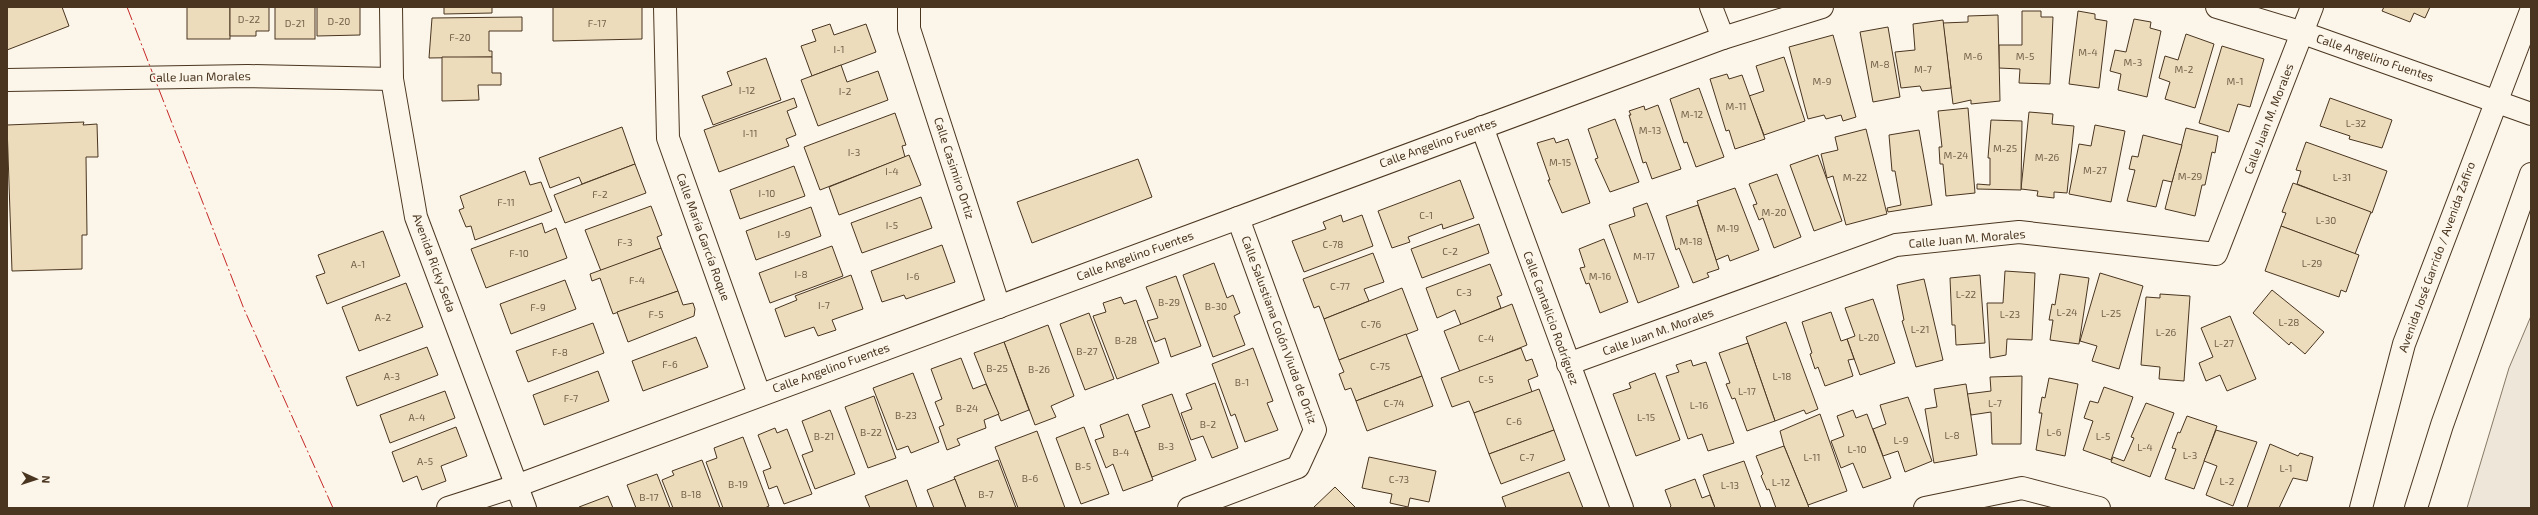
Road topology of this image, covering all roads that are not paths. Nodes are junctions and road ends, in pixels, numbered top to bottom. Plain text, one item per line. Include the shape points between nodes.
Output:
1 (391, 7) edge
2 (665, 7) edge
3 (909, 7) edge
4 (1711, 7) edge
5 (1822, 7) edge
6 (2217, 7) edge
7 (2312, 7) edge
8 (2531, 11) edge
9 (2303, 33) junction
10 (1723, 38) junction
11 (392, 79) junction
12 (7, 80) edge
13 (2497, 100) junction
14 (2531, 114) edge
15 (1482, 127) junction
16 (2531, 174) edge
17 (1238, 218) junction
18 (999, 307) junction
19 (1568, 364) junction
20 (759, 394) junction
21 (516, 486) junction
22 (448, 508) edge
23 (525, 508) edge
24 (1189, 508) edge
25 (1622, 508) edge
26 (1925, 508) edge
27 (2099, 508) edge
28 (2361, 508) edge
29 (2416, 508) edge

1 - 11 street, Avenida Ricky Seda
2 - 20 street, Calle María García Roque via 668,138
3 - 18 street, Calle Casimiro Ortiz via 909,28
4 - 10 street
5 - 10 street, Calle Angelino Fuentes
6 - 9 street, Calle Angelino Fuentes
7 - 9 street, Calle Juan M. Morales
8 - 13 street, Avenida José Garrido / Avenida Zafiro
9 - 13 street, Calle Angelino Fuentes
9 - 19 street, Calle Juan M. Morales via 2216,254 2019,232 1896,245
10 - 15 street, Calle Angelino Fuentes
11 - 12 street, Calle Juan Morales via 248,76
11 - 21 street, Avenida Ricky Seda via 416,217
13 - 14 street, Calle Angelino Fuentes
13 - 28 street, Avenida José Garrido / Avenida Zafiro via 2404,344
15 - 17 street, Calle Angelino Fuentes
15 - 19 street, Calle Cantalicio Rodríguez
16 - 29 street via 2442,424
17 - 18 street, Calle Angelino Fuentes
17 - 24 street, Calle Salustiana Colón Viuda de Ortiz via 1315,430 1298,467
18 - 20 street, Calle Angelino Fuentes
19 - 25 street, Calle Cantalicio Rodríguez
20 - 21 street, Calle Angelino Fuentes
21 - 22 street, Calle Angelino Fuentes
21 - 23 street, Avenida Ricky Seda
26 - 27 street via 2022,488

